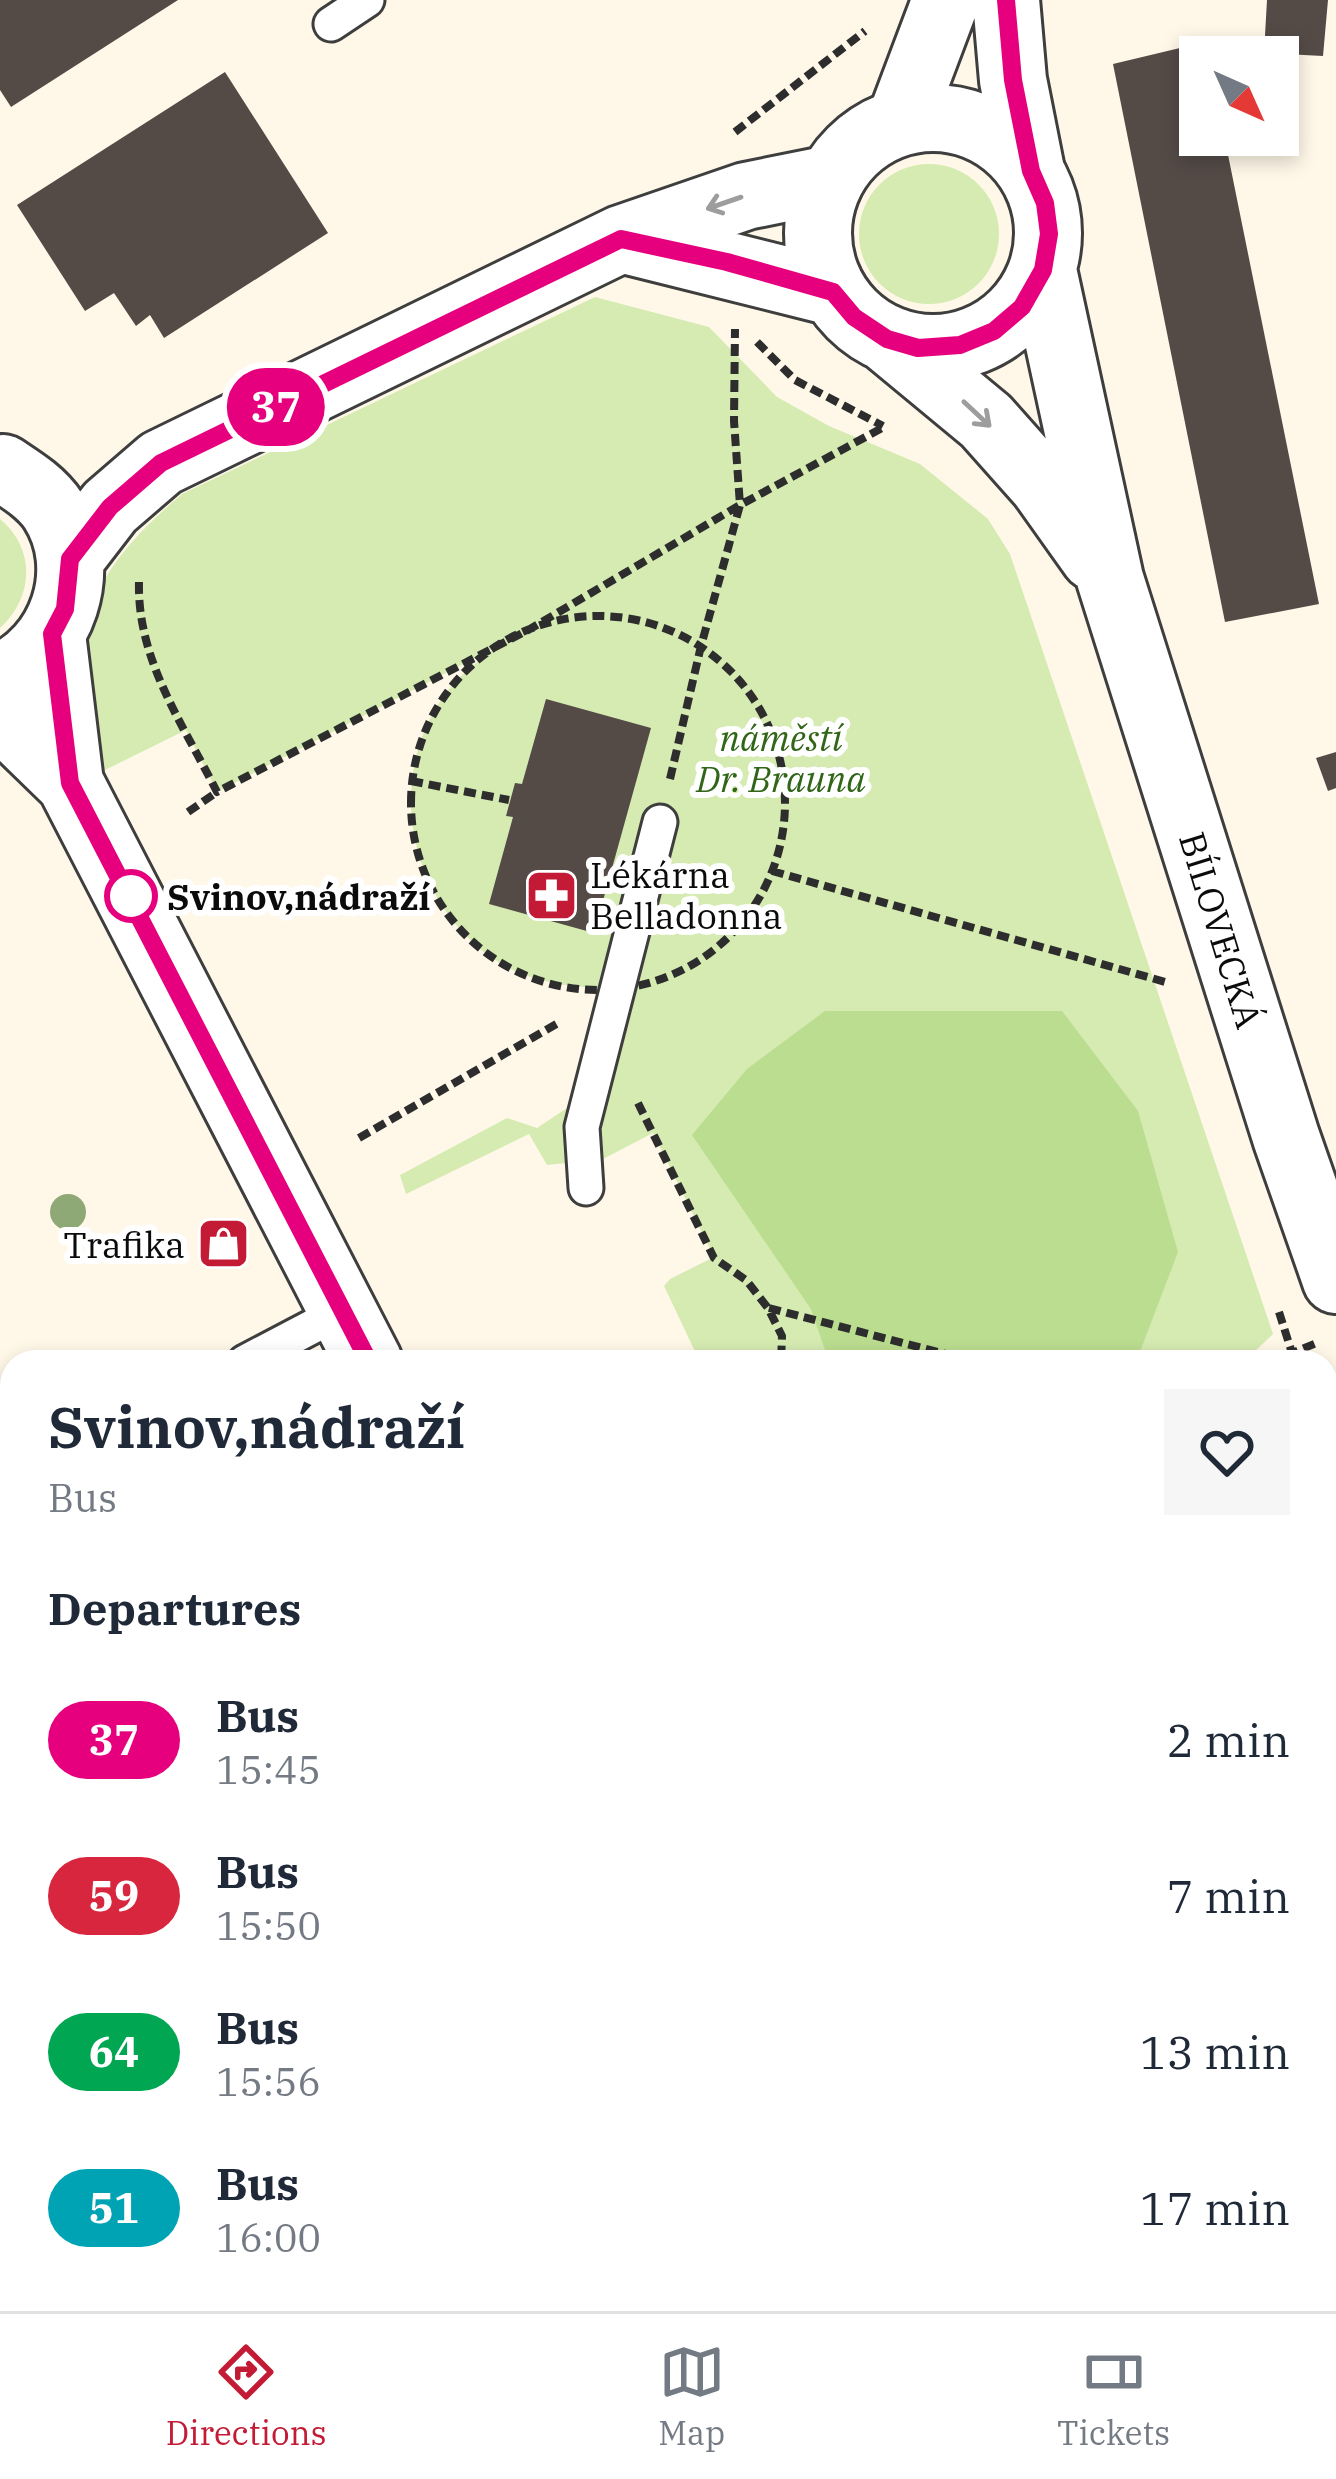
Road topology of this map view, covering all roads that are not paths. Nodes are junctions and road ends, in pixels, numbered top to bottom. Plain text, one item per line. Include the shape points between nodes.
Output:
1 (367, 0) edge
2 (946, 0) edge
3 (1006, 0) edge
4 (331, 24) dead end
5 (900, 122) junction
6 (1031, 171) junction
7 (830, 179) junction
8 (621, 239) junction
9 (1043, 270) junction
10 (833, 292) junction
11 (887, 339) junction
12 (161, 463) junction
13 (1, 468) edge
14 (70, 559) junction
15 (1110, 579) junction
16 (52, 634) junction
17 (0, 677) edge
18 (0, 715) edge
19 (70, 783) junction
20 (660, 821) road end
21 (586, 1188) dead end
22 (1336, 1280) edge
23 (357, 1336) edge
24 (297, 1350) edge

1 - 4 lane
2 - 5 street
3 - 6 street
5 - 6 street via 945,117 980,127
5 - 7 street via 867,138
6 - 9 street via 1049,234
7 -> 8 street via 746,196
7 - 10 street via 818,220
8 - 10 street
8 - 12 street
9 - 11 street via 1022,307 994,331 939,348
9 - 15 street
10 - 11 street
11 -> 15 street via 986,421
12 - 13 street
12 - 14 street via 110,507
13 - 14 street via 52,509
14 - 16 street via 65,609
15 - 22 street, BÍLOVECKÁ
16 - 17 street
16 - 19 street
18 - 19 street
19 - 23 street
20 - 21 lane via 607,995 606,1036 582,1127
23 - 24 lane

